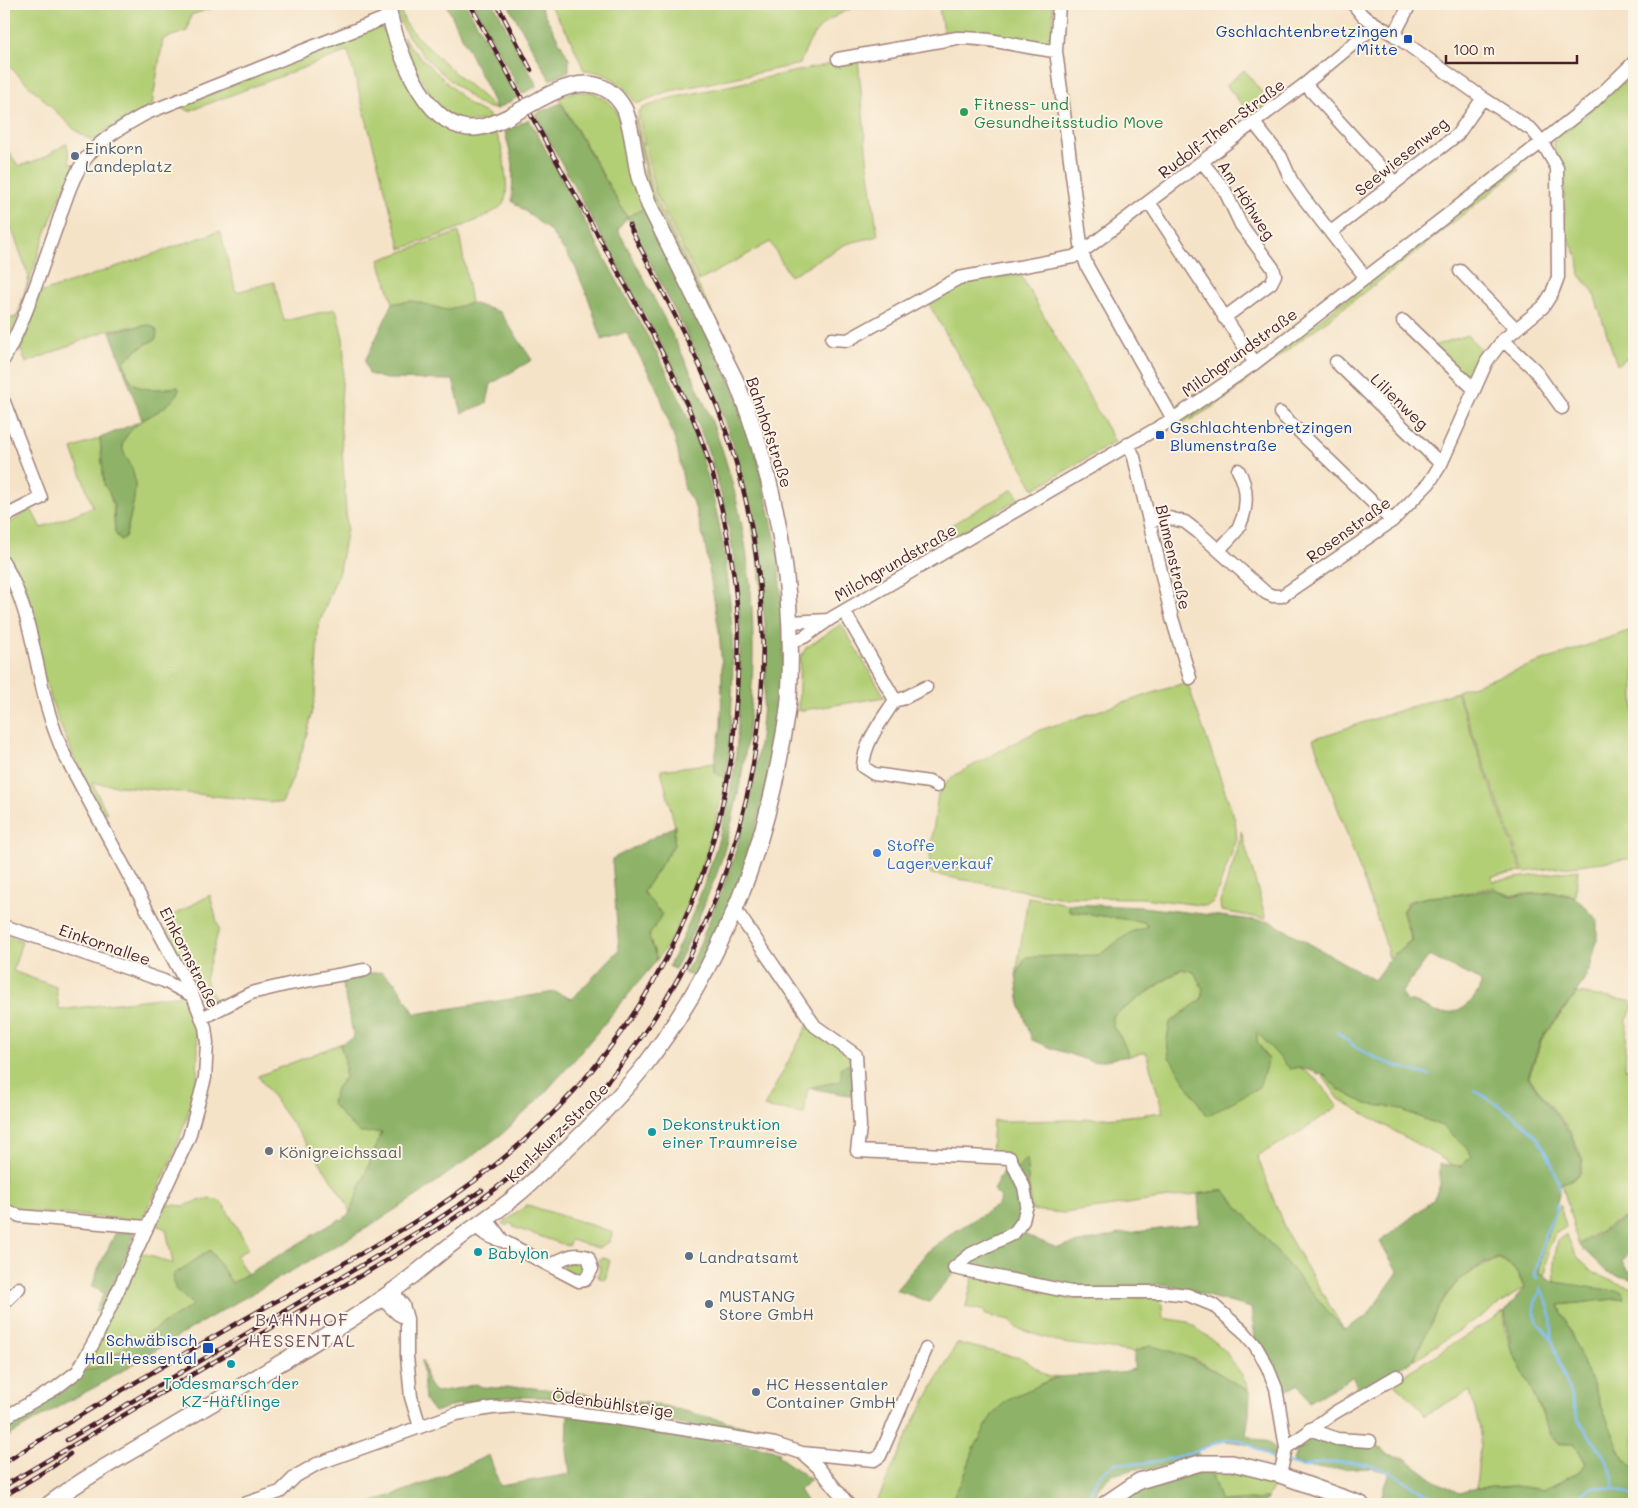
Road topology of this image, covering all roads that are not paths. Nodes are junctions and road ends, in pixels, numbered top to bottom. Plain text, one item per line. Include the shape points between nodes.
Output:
1 (1059, 4) edge
2 (1353, 4) edge
3 (1410, 4) edge
4 (388, 10) edge
5 (1376, 25) junction
6 (1394, 35) junction
7 (1056, 51) junction
8 (838, 59) dead end
9 (1634, 62) edge
10 (1304, 84) junction
11 (1483, 98) junction
12 (1254, 123) junction
13 (1542, 142) junction
14 (1202, 162) junction
15 (1395, 183) junction
16 (1150, 202) junction
17 (1331, 232) junction
18 (1082, 252) junction
19 (1460, 270) dead end
20 (1366, 278) junction
21 (1224, 318) junction
22 (1402, 321) dead end
23 (1516, 329) junction
24 (832, 340) dead end
25 (1503, 340) junction
26 (4, 359) edge
27 (1336, 362) dead end
28 (1254, 363) junction
29 (1474, 389) junction
30 (4, 402) edge
31 (1562, 408) dead end
32 (1280, 413) dead end
33 (1173, 419) junction
34 (1128, 444) junction
35 (1441, 464) junction
36 (1238, 470) dead end
37 (4, 517) edge
38 (1149, 520) junction
39 (1392, 521) junction
40 (1218, 550) junction
41 (4, 564) edge
42 (844, 611) junction
43 (829, 620) junction
44 (790, 622) junction
45 (791, 642) junction
46 (1190, 678) dead end
47 (926, 687) dead end
48 (895, 700) junction
49 (937, 786) dead end
50 (735, 909) junction
51 (4, 926) edge
52 (365, 970) dead end
53 (193, 996) junction
54 (202, 1018) junction
55 (4, 1210) edge
56 (481, 1222) junction
57 (146, 1227) junction
58 (550, 1266) dead end
59 (19, 1288) dead end
60 (391, 1292) junction
61 (4, 1303) edge
62 (926, 1349) dead end
63 (1396, 1376) dead end
64 (4, 1418) edge
65 (420, 1427) junction
66 (1310, 1429) junction
67 (1370, 1441) dead end
68 (1286, 1448) junction
69 (802, 1453) junction
70 (1280, 1475) junction
71 (1331, 1499) edge
72 (49, 1504) edge
73 (244, 1504) edge
74 (848, 1504) edge
75 (1105, 1504) edge
76 (1361, 1504) edge

1 - 7 street
2 - 5 street, Rosenstraße
3 - 6 street
4 - 26 street via 147,113 121,127 95,147 80,168 67,196 23,322
4 - 44 main road, Bahnhofstraße, bridge via 399,46 427,101 442,116 460,126 476,128 491,125 574,85 601,87 614,94 626,111 639,176 649,206 736,382 761,454 782,545
5 - 6 street, Rosenstraße
5 - 10 street, Rudolf-Then-Straße
6 - 11 street, Rosenstraße
7 - 8 street via 957,38
7 - 18 street
9 - 13 street, Milchgrundstraße via 1594,101
10 - 12 street, Rudolf-Then-Straße
10 - 15 street
11 - 13 street, Rosenstraße via 1532,130
11 - 15 street, Seewiesenweg via 1457,135
12 - 14 street, Rudolf-Then-Straße
12 - 17 street via 1281,157 1291,180
13 - 20 street, Milchgrundstraße
13 - 23 street, Rosenstraße via 1557,168 1558,277 1543,307
14 - 16 street, Rudolf-Then-Straße
14 - 21 street, Am Höhweg via 1224,189 1241,226 1275,275 1271,283
15 - 17 street, Seewiesenweg
16 - 18 street, Rudolf-Then-Straße
16 - 21 street
17 - 20 street
18 - 24 street, Rudolf-Then-Straße via 1073,257 959,278 848,340
18 - 33 street
19 - 23 street
20 - 28 street, Milchgrundstraße
21 - 28 street
22 - 29 street
23 - 25 street, Rosenstraße
25 - 29 street, Rosenstraße via 1487,361
25 - 31 street via 1534,369
27 - 35 street, Lilienweg
28 - 33 street, Milchgrundstraße
29 - 35 street, Rosenstraße
30 - 37 street via 41,498
32 - 39 street
33 - 34 street, Milchgrundstraße
34 - 38 street, Blumenstraße via 1134,456
34 - 42 street, Milchgrundstraße
35 - 39 street, Rosenstraße via 1429,484
36 - 40 street via 1247,495 1244,512 1237,529
38 - 40 street, Rosenstraße via 1169,518 1185,522
38 - 46 street, Blumenstraße
39 - 40 street, Rosenstraße via 1282,596 1266,593
41 - 53 street, Einkornstraße via 18,591 46,703 64,754
42 - 43 street, Milchgrundstraße
42 - 48 street
43 - 44 street, Milchgrundstraße
43 - 45 street, Milchgrundstraße
44 - 45 main road, Bahnhofstraße
45 - 50 main road, Bahnhofstraße via 789,703 777,770 758,850
47 - 48 street
48 - 49 street via 872,737 863,767 874,774
50 - 56 main road, Karl-Kurz-Straße via 724,938 687,1005 646,1064 595,1122 518,1195
50 - 68 street via 815,1026 856,1055 860,1127 857,1151 1010,1158 1024,1187 1027,1204 1024,1221 1014,1233 971,1254 954,1268 1071,1292 1160,1292 1188,1295 1213,1305 1243,1331 1267,1366 1276,1388
51 - 53 street, Einkornallee via 164,981
52 - 54 street via 251,993
53 - 54 street, Einkornstraße
54 - 57 street, Einkornstraße via 207,1043 205,1078 189,1137
55 - 57 street via 20,1216
56 - 58 street via 503,1241
56 - 60 main road, Karl-Kurz-Straße
57 - 64 street, Einkornstraße via 78,1371 56,1388
59 - 61 street
60 - 65 street via 398,1314 408,1319 411,1397
60 - 72 main road, Karl-Kurz-Straße via 285,1361 95,1473
62 - 69 street, Ödenbühlsteige via 880,1456 874,1460
63 - 66 street
65 - 69 street, Ödenbühlsteige via 456,1414 518,1406 766,1442
65 - 73 street, Ödenbühlsteige via 317,1464 296,1476 280,1492
66 - 67 street via 1337,1439
66 - 68 street
68 - 70 street
69 - 74 street, Ödenbühlsteige via 818,1467
70 - 71 main road
70 - 75 main road via 1232,1463 1200,1463 1139,1481
71 - 76 main road

